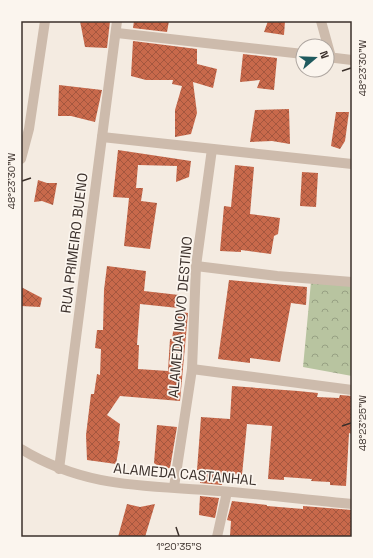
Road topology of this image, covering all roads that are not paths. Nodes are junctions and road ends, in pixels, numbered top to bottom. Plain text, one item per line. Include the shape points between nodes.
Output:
1 (45, 21) edge
2 (117, 21) edge
3 (320, 21) edge
4 (117, 33) junction
5 (324, 38) edge
6 (295, 53) edge
7 (335, 58) edge
8 (352, 60) edge
9 (102, 137) junction
10 (212, 149) junction
11 (21, 159) edge
12 (352, 164) edge
13 (196, 266) junction
14 (352, 282) edge
15 (192, 369) junction
16 (352, 390) edge
17 (21, 449) edge
18 (59, 469) junction
19 (174, 487) junction
20 (227, 492) junction
21 (352, 504) edge
22 (218, 537) edge

1 - 11 street via 29,129
2 - 4 street, RUA PRIMEIRO BUENO
3 - 5 street
4 - 6 street
4 - 9 street, RUA PRIMEIRO BUENO
7 - 8 street
9 - 10 street
9 - 18 street, RUA PRIMEIRO BUENO
10 - 12 street
10 - 13 street, ALAMEDA NOVO DESTINO
13 - 14 street
13 - 15 street, ALAMEDA NOVO DESTINO
15 - 16 street
15 - 19 street, ALAMEDA NOVO DESTINO
17 - 18 street, ALAMEDA CASTANHAL
18 - 19 street, ALAMEDA CASTANHAL via 95,480
19 - 20 street, ALAMEDA CASTANHAL
20 - 21 street, ALAMEDA CASTANHAL
20 - 22 street

